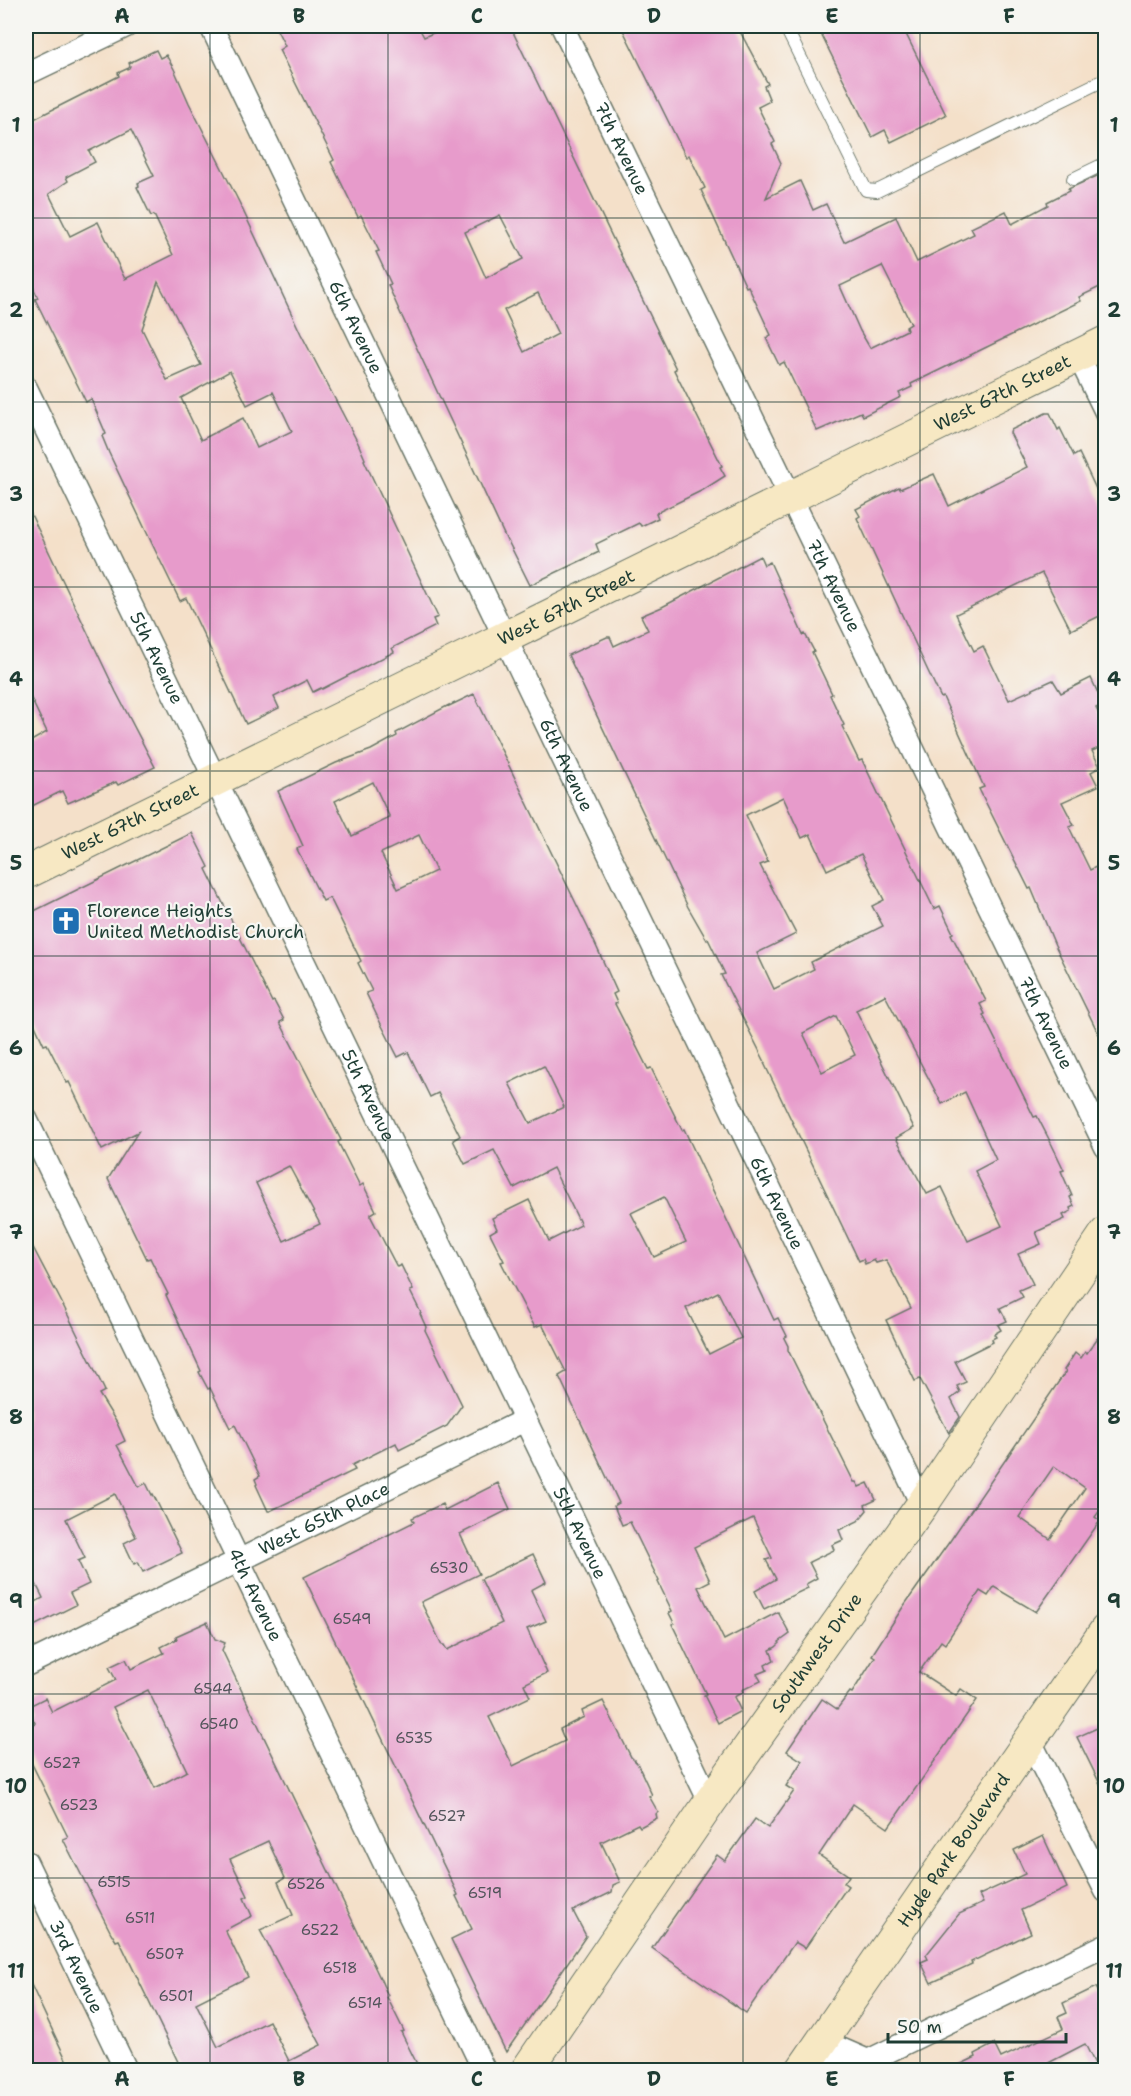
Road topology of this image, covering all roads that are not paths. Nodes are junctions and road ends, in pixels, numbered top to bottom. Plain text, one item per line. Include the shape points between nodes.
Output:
1 (126, 26) edge
2 (211, 26) edge
3 (562, 26) edge
4 (785, 26) edge
5 (26, 74) edge
6 (1106, 79) edge
7 (1106, 163) edge
8 (1073, 179) dead end
9 (1106, 342) edge
10 (1078, 355) junction
11 (26, 388) edge
12 (1106, 412) edge
13 (790, 497) junction
14 (504, 638) junction
15 (215, 780) junction
16 (26, 873) edge
17 (26, 1119) edge
18 (1106, 1148) edge
19 (1106, 1233) edge
20 (525, 1420) junction
21 (922, 1505) junction
22 (237, 1562) junction
23 (1106, 1630) edge
24 (26, 1665) edge
25 (1030, 1741) junction
26 (710, 1802) junction
27 (26, 1862) edge
28 (1106, 1891) edge
29 (1106, 1945) edge
30 (822, 2041) junction
31 (126, 2070) edge
32 (484, 2070) edge
33 (527, 2070) edge
34 (802, 2070) edge
35 (836, 2070) edge

1 - 5 street
2 - 14 street, 6th Avenue
3 - 13 street, 7th Avenue
4 - 6 lane via 866,190 877,191
7 - 8 lane
9 - 10 street, West 67th Street
10 - 12 street
10 - 13 street, West 67th Street
11 - 15 street, 5th Avenue
13 - 14 street, West 67th Street
13 - 18 street, 7th Avenue
14 - 15 street, West 67th Street
14 - 21 street, 6th Avenue
15 - 16 street, West 67th Street
15 - 20 street, 5th Avenue
17 - 22 street, 4th Avenue
19 - 21 street, Southwest Drive
20 - 22 street, West 65th Place
20 - 26 street, 5th Avenue
21 - 26 street, Southwest Drive
22 - 24 street, West 65th Place
22 - 32 street, 4th Avenue
23 - 25 street, Hyde Park Boulevard
25 - 28 street
25 - 30 street, Hyde Park Boulevard
26 - 33 street, Southwest Drive
27 - 31 street, 3rd Avenue
29 - 30 street via 868,2061
30 - 34 street, Hyde Park Boulevard
30 - 35 street

